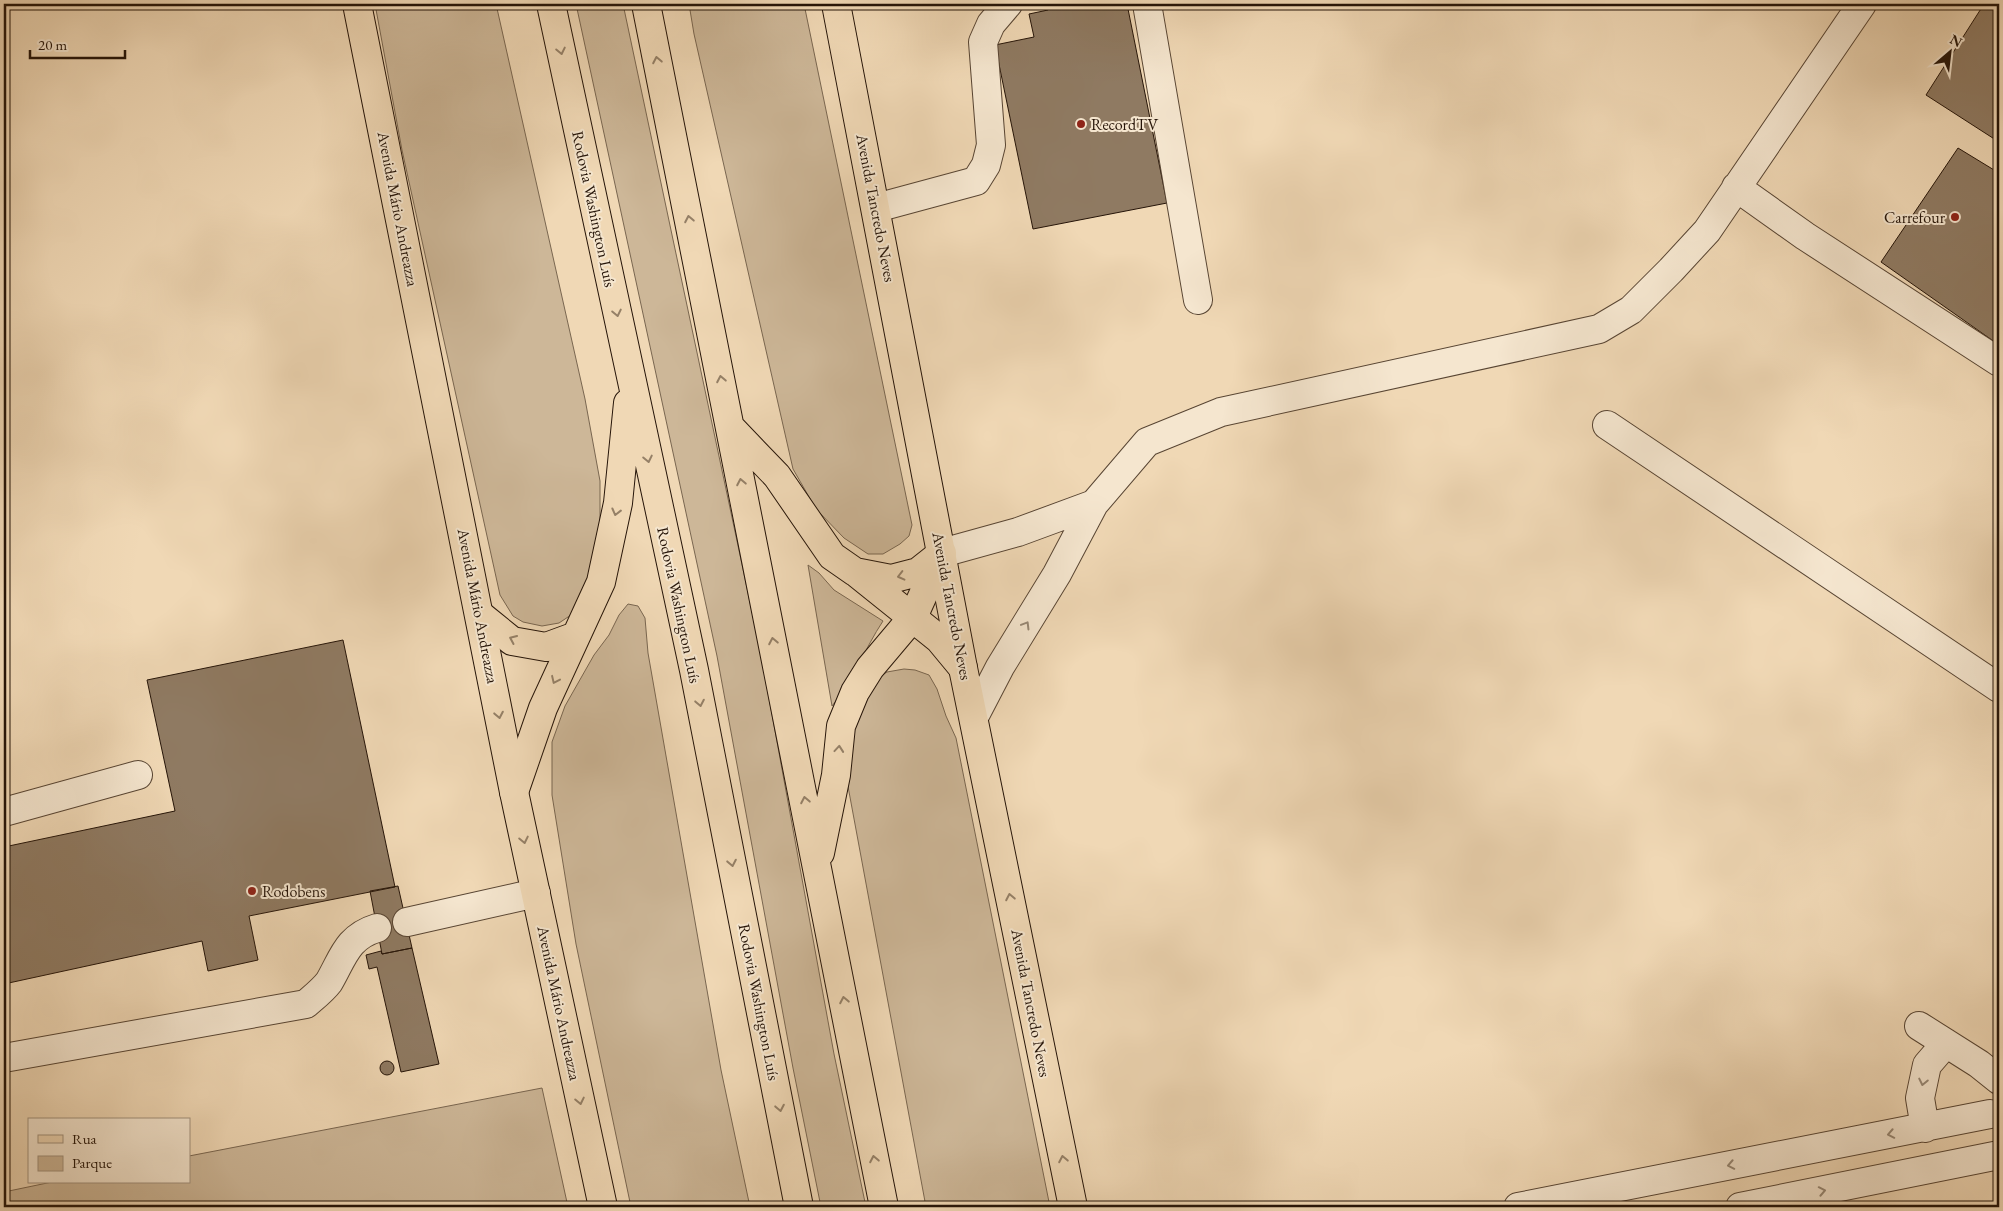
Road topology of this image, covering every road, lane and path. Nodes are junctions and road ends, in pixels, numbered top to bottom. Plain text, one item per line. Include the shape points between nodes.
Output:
1 (357, 4) edge
2 (551, 4) edge
3 (646, 4) edge
4 (836, 4) edge
5 (1008, 4) edge
6 (1147, 4) edge
7 (1862, 4) edge
8 (1736, 187) junction
9 (876, 208) junction
10 (1198, 300) dead end
11 (1999, 362) edge
12 (630, 377) junction
13 (1607, 425) dead end
14 (730, 427) junction
15 (1094, 504) junction
16 (942, 553) junction
17 (855, 572) junction
18 (480, 615) junction
19 (913, 617) junction
20 (576, 636) junction
21 (963, 668) junction
22 (1999, 688) edge
23 (974, 717) junction
24 (138, 776) dead end
25 (514, 792) junction
26 (4, 812) edge
27 (818, 865) junction
28 (536, 893) junction
29 (406, 922) dead end
30 (377, 928) dead end
31 (1919, 1026) dead end
32 (1946, 1043) junction
33 (4, 1058) edge
34 (1999, 1080) edge
35 (1995, 1105) edge
36 (1925, 1128) junction
37 (1999, 1154) edge
38 (603, 1207) edge
39 (799, 1207) edge
40 (884, 1207) edge
41 (1072, 1207) edge
42 (1518, 1207) edge
43 (1740, 1207) edge

1 - 18 main road, Avenida Mário Andreazza
2 -> 12 main road, Rodovia Washington Luís
14 -> 3 main road
4 - 9 main road, Avenida Tancredo Neves
5 - 9 lane via 991,24 983,42 991,146 986,165 976,180
6 - 10 lane
7 - 8 lane
8 - 11 lane via 1805,236
8 - 15 lane via 1707,231 1671,270 1632,310 1598,329 1220,412 1147,442
9 - 16 main road, Avenida Tancredo Neves
12 -> 20 main road via 618,504 602,582
12 -> 39 main road, Rodovia Washington Luís via 694,670
13 - 22 lane
14 - 17 main road via 777,476 832,556
27 -> 14 main road
15 - 16 lane via 1018,532
23 -> 15 lane
16 -> 17 main road via 918,572 891,579
16 - 19 main road
16 - 21 main road, Avenida Tancredo Neves
17 - 19 main road
20 -> 18 main road via 546,647 512,641
18 -> 25 main road, Avenida Mário Andreazza
19 - 21 main road via 939,639
27 -> 19 main road via 836,775 841,726 855,692 870,668
20 -> 25 main road via 542,708
21 - 23 main road, Avenida Tancredo Neves
41 -> 23 main road, Avenida Tancredo Neves
24 - 26 lane
25 -> 28 main road, Avenida Mário Andreazza
40 -> 27 main road
28 - 29 lane
28 -> 38 main road, Avenida Mário Andreazza
30 - 33 lane via 363,932 347,948 328,984 306,1004
31 - 32 lane
32 - 34 lane
32 -> 36 lane via 1927,1065 1920,1098
35 - 36 lane
35 - 37 lane via 1991,1135
36 -> 42 lane
43 -> 37 lane

